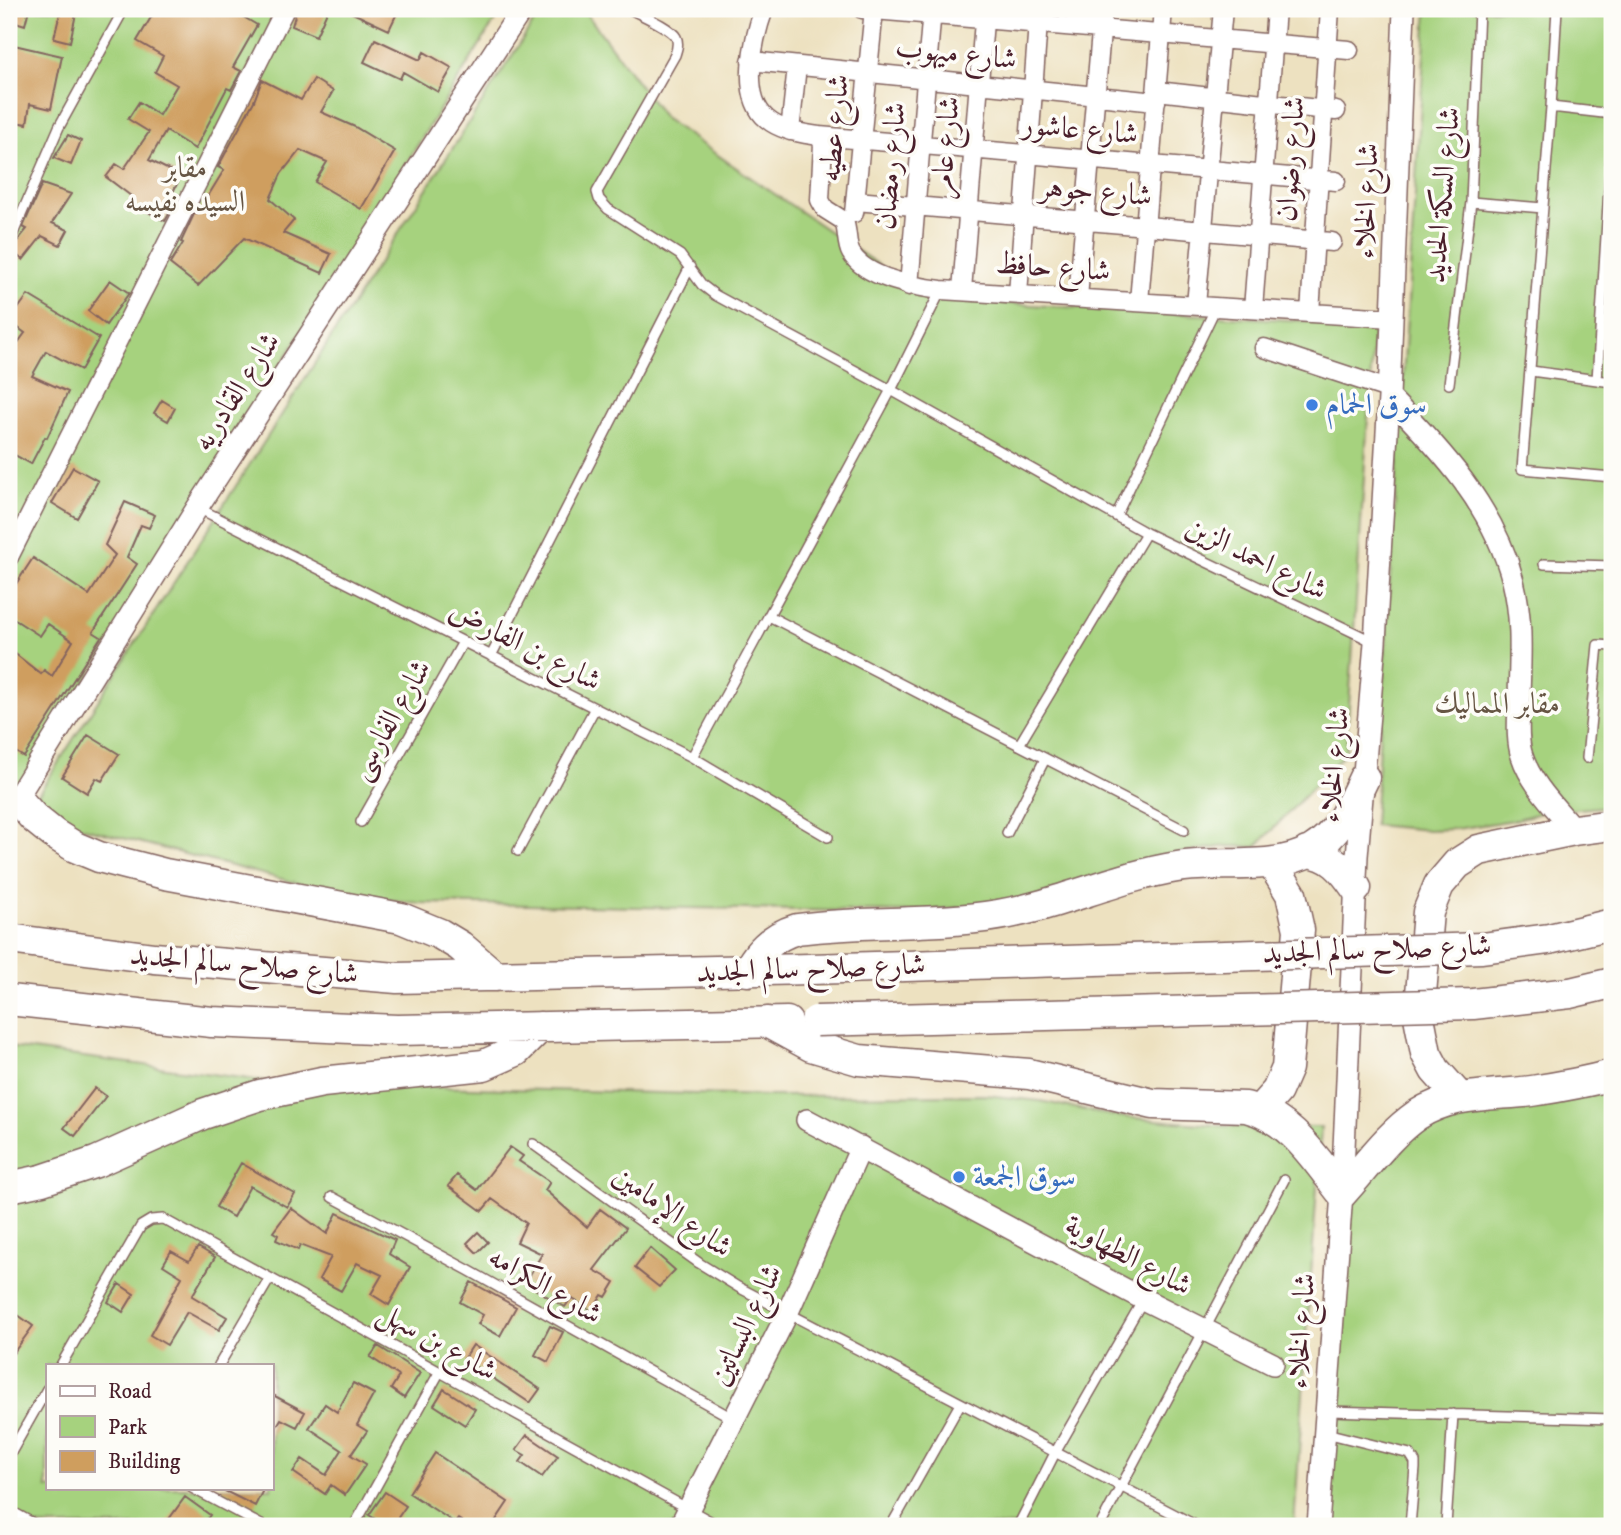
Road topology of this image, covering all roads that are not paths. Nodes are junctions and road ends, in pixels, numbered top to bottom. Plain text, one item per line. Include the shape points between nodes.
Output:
1 (124, 9) edge
2 (285, 9) edge
3 (522, 9) edge
4 (630, 9) edge
5 (764, 9) edge
6 (870, 9) edge
7 (1103, 9) edge
8 (1163, 9) edge
9 (1223, 9) edge
10 (1276, 9) edge
11 (1330, 9) edge
12 (1404, 9) edge
13 (1479, 9) edge
14 (1557, 9) edge
15 (932, 12) edge
16 (984, 14) edge
17 (1038, 16) edge
18 (1101, 28) junction
19 (1161, 34) junction
20 (1220, 39) junction
21 (1273, 43) junction
22 (1327, 48) junction
23 (1349, 50) dead end
24 (751, 61) junction
25 (797, 66) junction
26 (868, 73) junction
27 (926, 79) junction
28 (979, 84) junction
29 (1033, 90) junction
30 (1095, 96) junction
31 (1156, 97) junction
32 (1215, 97) junction
33 (1269, 103) junction
34 (1551, 107) junction
35 (1330, 110) junction
36 (1612, 114) edge
37 (790, 131) junction
38 (819, 136) junction
39 (862, 139) junction
40 (1612, 141) edge
41 (921, 144) junction
42 (974, 149) junction
43 (1028, 154) junction
44 (1090, 159) junction
45 (1150, 164) junction
46 (1209, 170) junction
47 (1263, 174) junction
48 (1327, 180) junction
49 (856, 201) junction
50 (1471, 202) junction
51 (916, 206) junction
52 (1543, 208) junction
53 (969, 210) junction
54 (1024, 215) junction
55 (1085, 220) junction
56 (1146, 224) junction
57 (1203, 229) junction
58 (1259, 235) junction
59 (1313, 240) junction
60 (1332, 242) dead end
61 (9, 243) edge
62 (850, 251) junction
63 (690, 267) junction
64 (909, 286) junction
65 (941, 290) junction
66 (962, 290) junction
67 (1018, 294) junction
68 (1078, 298) junction
69 (1139, 302) junction
70 (1196, 305) junction
71 (1216, 307) junction
72 (1253, 309) junction
73 (1310, 313) junction
74 (1392, 318) junction
75 (1264, 348) dead end
76 (1531, 371) junction
77 (1597, 380) junction
78 (1612, 382) edge
79 (1449, 384) dead end
80 (891, 390) junction
81 (1389, 393) junction
82 (1612, 477) edge
83 (197, 508) junction
84 (1116, 516) junction
85 (1146, 533) junction
86 (9, 557) edge
87 (1544, 565) dead end
88 (1612, 566) edge
89 (769, 616) junction
90 (463, 642) junction
91 (1375, 643) junction
92 (1612, 646) edge
93 (491, 656) junction
94 (595, 708) junction
95 (1018, 745) junction
96 (692, 757) junction
97 (1587, 758) dead end
98 (1045, 759) junction
99 (1364, 778) junction
100 (13, 805) edge
101 (360, 822) dead end
102 (1612, 825) edge
103 (1184, 830) dead end
104 (1574, 830) junction
105 (1007, 834) dead end
106 (828, 837) dead end
107 (518, 851) dead end
108 (1307, 852) junction
109 (1272, 863) junction
110 (1356, 888) junction
111 (1612, 924) edge
112 (9, 939) edge
113 (748, 971) junction
114 (495, 976) junction
115 (1612, 983) edge
116 (9, 1000) edge
117 (767, 1022) junction
118 (540, 1027) junction
119 (1612, 1075) edge
120 (1459, 1097) junction
121 (1259, 1111) junction
122 (807, 1120) dead end
123 (533, 1144) dead end
124 (861, 1147) junction
125 (1284, 1180) dead end
126 (9, 1187) edge
127 (1342, 1193) junction
128 (332, 1197) dead end
129 (270, 1278) junction
130 (1143, 1298) junction
131 (787, 1314) junction
132 (1205, 1329) junction
133 (1273, 1363) dead end
134 (62, 1364) edge
135 (220, 1364) edge
136 (440, 1371) junction
137 (46, 1391) edge
138 (960, 1404) junction
139 (1326, 1410) junction
140 (1453, 1415) junction
141 (734, 1419) junction
142 (1612, 1419) edge
143 (1326, 1433) junction
144 (1055, 1453) junction
145 (9, 1456) edge
146 (1120, 1488) junction
147 (196, 1490) edge
148 (9, 1510) edge
149 (684, 1518) edge
150 (38, 1526) edge
151 (263, 1526) edge
152 (354, 1526) edge
153 (719, 1526) edge
154 (891, 1526) edge
155 (1018, 1526) edge
156 (1100, 1526) edge
157 (1197, 1526) edge
158 (1318, 1526) edge
159 (1410, 1526) edge
160 (1446, 1526) edge

1 - 61 lane via 59,127
2 - 86 street
3 - 83 street, شارع القادريه
4 - 63 lane, شارع احمد الزين via 669,30 678,46 597,192 608,209 680,255
5 - 24 street
6 - 15 street
6 - 26 street, شارع عطيه
7 - 18 street
8 - 19 street
9 - 20 street
10 - 21 street
11 - 22 street, شارع رضوان
12 - 74 street, شارع الخلاء
13 - 50 lane, شارع السكة الحديد
14 - 34 lane
15 - 16 street
15 - 27 street, شارع رمضان
16 - 17 street
16 - 28 street, شارع عامر
17 - 18 street
17 - 29 street
18 - 19 street
18 - 30 street
19 - 20 street
19 - 31 street
20 - 21 street
20 - 32 street
21 - 22 street
21 - 33 street
22 - 23 street
22 - 35 street, شارع رضوان
24 - 25 street, شارع ميهوب
24 - 37 street via 758,110
25 - 26 street, شارع ميهوب
25 - 37 street
26 - 27 street, شارع ميهوب
26 - 39 street, شارع عطيه
27 - 28 street, شارع ميهوب
27 - 41 street, شارع رمضان
28 - 29 street, شارع ميهوب
28 - 42 street, شارع عامر
29 - 30 street, شارع ميهوب
29 - 43 street
30 - 31 street, شارع ميهوب
30 - 44 street
31 - 32 street, شارع ميهوب
31 - 45 street
32 - 33 street, شارع ميهوب
32 - 46 street
33 - 35 street, شارع ميهوب
33 - 47 street
34 - 36 lane
34 - 52 lane
35 - 48 street, شارع رضوان
37 - 38 street, شارع عاشور
38 - 39 street, شارع عاشور
38 - 62 street via 823,144 820,200 844,221
39 - 41 street, شارع عاشور
39 - 49 street, شارع عطيه
40 - 77 lane
41 - 42 street, شارع عاشور
41 - 51 street, شارع رمضان
42 - 43 street, شارع عاشور
42 - 53 street, شارع عامر
43 - 44 street, شارع عاشور
43 - 54 street
44 - 45 street, شارع عاشور
44 - 55 street
45 - 46 street, شارع عاشور
45 - 56 street
46 - 47 street, شارع عاشور
46 - 57 street
47 - 48 street, شارع عاشور
47 - 58 street
48 - 59 street, شارع رضوان
49 - 51 street, شارع جوهر
49 - 62 street, شارع عطيه
50 - 52 lane
50 - 79 lane, شارع السكة الحديد
51 - 53 street, شارع جوهر
51 - 64 street, شارع رمضان
52 - 76 lane
53 - 54 street, شارع جوهر
53 - 66 street, شارع عامر
54 - 55 street, شارع جوهر
54 - 67 street
55 - 56 street, شارع جوهر
55 - 68 street
56 - 57 street, شارع جوهر
56 - 69 street
57 - 58 street, شارع جوهر
57 - 70 street
58 - 59 street, شارع جوهر
58 - 72 street
59 - 60 street, شارع جوهر
59 - 73 street, شارع رضوان
62 - 64 street, شارع حافظ via 871,270
63 - 80 lane, شارع احمد الزين via 715,295
63 - 93 lane
64 - 65 street, شارع حافظ
65 - 66 street, شارع حافظ
65 - 80 lane
66 - 67 street, شارع حافظ
67 - 68 street, شارع حافظ
68 - 69 street, شارع حافظ
69 - 70 street, شارع حافظ
70 - 71 street, شارع حافظ
71 - 72 street, شارع حافظ
71 - 84 lane
72 - 73 street, شارع حافظ
73 - 74 street, شارع حافظ
74 - 81 street, شارع الخلاء
75 - 81 street
76 - 77 lane
76 - 82 lane via 1522,469
77 - 78 lane
80 - 84 lane, شارع احمد الزين
80 - 89 lane
81 - 91 street, شارع الخلاء
81 - 104 street via 1457,474 1498,538 1520,618 1522,757
83 - 90 lane, شارع بن الفارض
83 - 100 street, شارع القادريه
84 - 85 lane, شارع احمد الزين
85 - 91 lane, شارع احمد الزين
85 - 95 lane
87 - 88 lane
89 - 95 lane
89 - 96 lane
90 - 93 lane, شارع بن الفارض
90 - 101 lane, شارع الفارسى
91 - 99 street, شارع الخلاء
92 - 97 lane via 1598,645
93 - 94 lane, شارع بن الفارض
94 - 96 lane, شارع بن الفارض
94 - 107 lane
95 - 98 lane
96 - 106 lane, شارع بن الفارض
98 - 103 lane
98 - 105 lane
99 - 108 highway via 1331,837
99 - 110 street, شارع الخلاء
100 - 114 highway via 99,858 401,918 460,946
102 - 104 highway
104 - 120 highway via 1479,850 1447,873 1432,898 1426,924 1421,1036 1435,1070
108 - 109 highway
108 - 110 highway via 1331,859
109 - 113 highway via 1163,869 1053,903 996,915 797,929 767,944
109 - 121 highway via 1291,894 1299,930 1287,1068
110 - 127 street, شارع الخلاء
111 - 113 highway, شارع صلاح سالم الجديد, bridge via 1482,948
112 - 114 highway, شارع صلاح سالم الجديد via 154,958 397,978
113 - 114 highway, شارع صلاح سالم الجديد
115 - 117 highway, شارع صلاح سالم الجديد, bridge via 1570,993 1473,1004
116 - 118 highway, شارع صلاح سالم الجديد via 212,1022 397,1030
117 - 118 highway, شارع صلاح سالم الجديد
117 - 121 highway via 811,1046 859,1060 1019,1073 1153,1104
118 - 126 highway via 516,1051 484,1065 322,1082 260,1095 203,1114 96,1163
119 - 120 highway via 1533,1091
120 - 127 highway via 1428,1108 1404,1125
121 - 127 highway via 1294,1133
122 - 124 street, شارع الطهاوية
123 - 131 lane, شارع الإمامين via 699,1263
124 - 130 street, شارع الطهاوية
124 - 131 street, شارع البساتين
125 - 132 lane
127 - 139 street, شارع الخلاء
128 - 141 lane, شارع الكرامه
129 - 134 lane, شارع بن سهل via 163,1219 151,1220 141,1226
129 - 135 lane
129 - 136 lane, شارع بن سهل
130 - 132 street, شارع الطهاوية
130 - 144 lane
131 - 138 lane, شارع الإمامين
131 - 141 street, شارع البساتين
132 - 133 street, شارع الطهاوية
132 - 146 lane
136 - 149 lane, شارع بن سهل
136 - 152 lane
137 - 145 lane
138 - 144 lane, شارع الإمامين
138 - 154 lane
139 - 140 lane
139 - 143 street, شارع الخلاء
140 - 142 lane
140 - 160 lane
141 - 149 street, شارع البساتين
143 - 158 street, شارع الخلاء
143 - 159 lane via 1410,1454 1415,1468
144 - 146 lane, شارع الإمامين
144 - 155 lane
146 - 156 lane
146 - 157 lane, شارع الإمامين
147 - 151 lane
148 - 150 lane
149 - 153 lane, شارع بن سهل

